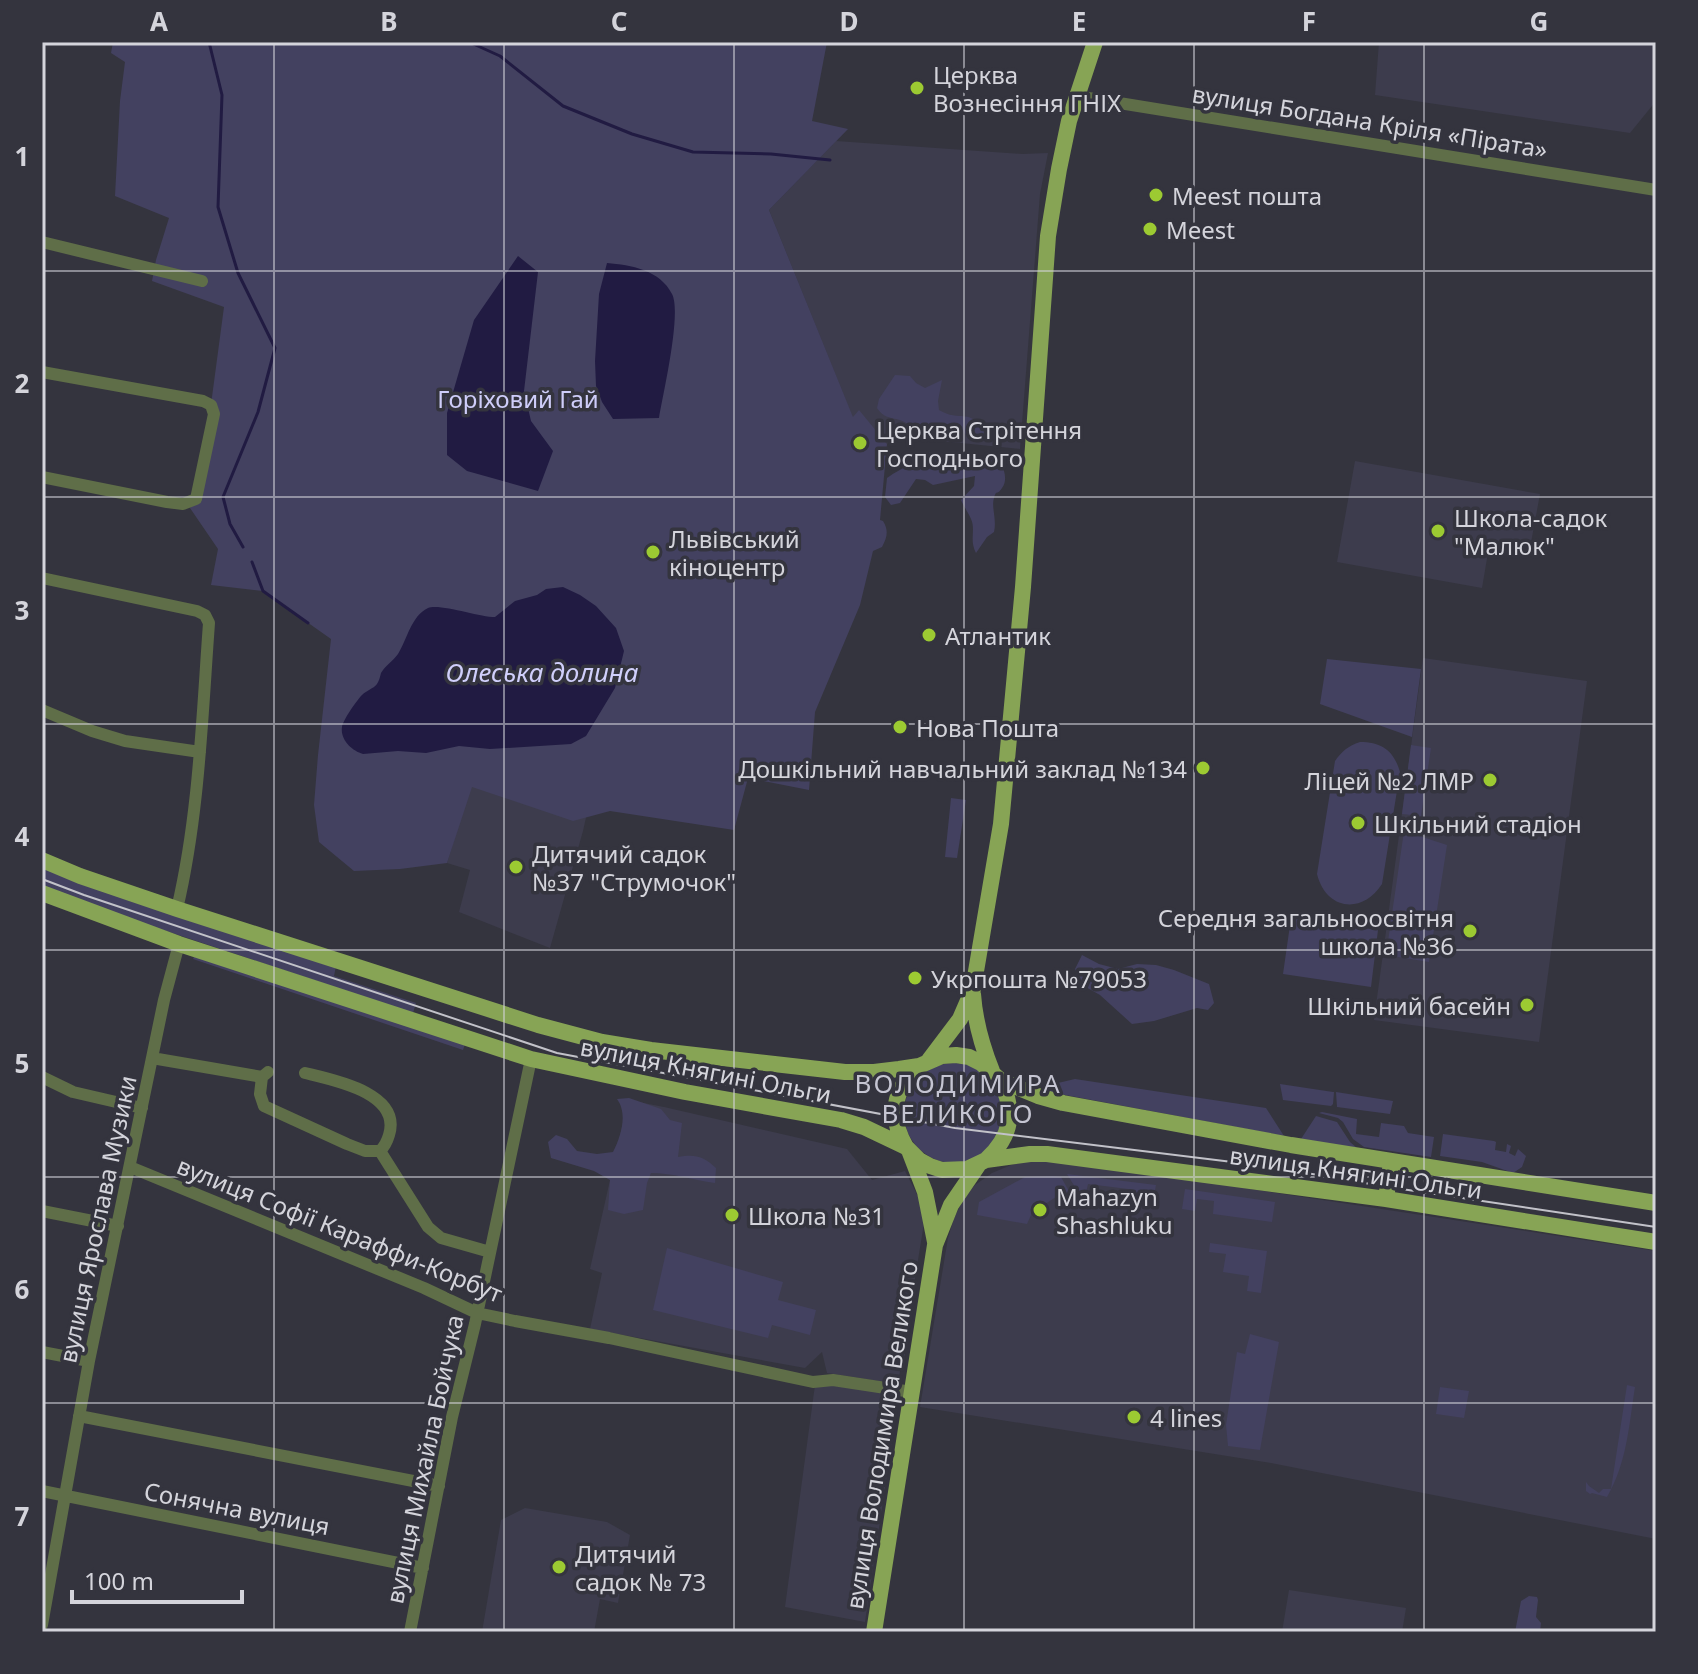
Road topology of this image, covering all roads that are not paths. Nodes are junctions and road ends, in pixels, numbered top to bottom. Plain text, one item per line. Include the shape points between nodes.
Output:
1 (1095, 42) edge
2 (1076, 96) junction
3 (1656, 190) edge
4 (42, 242) edge
5 (202, 281) dead end
6 (42, 372) edge
7 (42, 477) edge
8 (42, 578) edge
9 (42, 710) edge
10 (200, 752) junction
11 (42, 860) edge
12 (42, 893) edge
13 (177, 909) junction
14 (179, 944) junction
15 (973, 989) junction
16 (152, 1058) junction
17 (531, 1059) junction
18 (924, 1063) junction
19 (305, 1073) dead end
20 (996, 1075) junction
21 (42, 1077) edge
22 (142, 1108) junction
23 (907, 1149) junction
24 (380, 1151) junction
25 (982, 1162) junction
26 (1391, 1162) junction
27 (130, 1167) junction
28 (1386, 1199) junction
29 (1656, 1203) edge
30 (42, 1211) edge
31 (118, 1226) junction
32 (1656, 1242) edge
33 (935, 1245) junction
34 (490, 1252) junction
35 (477, 1313) junction
36 (42, 1352) edge
37 (89, 1361) junction
38 (912, 1392) junction
39 (79, 1416) junction
40 (439, 1486) junction
41 (42, 1491) edge
42 (66, 1496) junction
43 (423, 1568) junction
44 (42, 1625) edge
45 (410, 1632) edge
46 (874, 1632) edge

1 - 2 main road, вулиця Володимира Великого
2 - 3 street, вулиця Богдана Кріля «Пірата»
2 - 15 main road, вулиця Володимира Великого via 1048,236 1001,824
4 - 5 street
6 - 7 street via 203,401 214,414 196,499 183,504
8 - 10 street via 205,615 209,623
9 - 10 street via 125,741
10 - 13 street
11 - 13 main road, вулиця Княгині Ольги
12 - 14 main road, вулиця Княгині Ольги
13 - 18 main road, вулиця Княгині Ольги via 602,1042 845,1072
14 - 16 street, вулиця Ярослава Музики
14 - 17 main road, вулиця Княгині Ольги
15 - 18 main road, вулиця Володимира Великого via 960,1019
15 - 20 main road, вулиця Володимира Великого via 981,1043
16 - 22 street, вулиця Ярослава Музики
16 - 24 street, вулиця Ярослава Музики via 265,1075 260,1094 271,1111 365,1151
17 - 23 main road, вулиця Княгині Ольги via 841,1120
17 - 34 street, вулиця Михайла Бойчука
18 - 20 main road, вулиця Княгині Ольги via 942,1056 969,1057
18 - 23 main road, вулиця Володимира Великого via 908,1076 896,1103 896,1126
19 - 24 street via 371,1094 389,1111 392,1125
20 - 25 main road, вулиця Володимира Великого via 1007,1093 1009,1123 997,1150
20 - 26 main road, вулиця Княгині Ольги via 1063,1103
21 - 22 street via 73,1092
22 - 27 street, вулиця Ярослава Музики
23 - 25 main road, вулиця Княгині Ольги via 942,1170
23 - 33 main road, вулиця Володимира Великого via 925,1192
24 - 34 street via 428,1227 441,1238
25 - 28 main road, вулиця Княгині Ольги via 1047,1154
25 - 33 main road, вулиця Володимира Великого via 951,1205
26 - 28 main road
26 - 29 main road, вулиця Княгині Ольги
27 - 31 street, вулиця Ярослава Музики
27 - 35 street, вулиця Софії Караффи-Корбут
28 - 32 main road, вулиця Княгині Ольги
30 - 31 street
31 - 37 street, вулиця Ярослава Музики
33 - 38 main road, вулиця Володимира Великого
34 - 35 street, вулиця Михайла Бойчука
35 - 38 street, вулиця Софії Караффи-Корбут via 813,1382
35 - 40 street, вулиця Михайла Бойчука
36 - 37 street
37 - 39 street, вулиця Ярослава Музики
38 - 46 main road, вулиця Володимира Великого
39 - 40 street
39 - 42 street, вулиця Ярослава Музики
40 - 43 street, вулиця Михайла Бойчука
41 - 42 street, Сонячна вулиця
42 - 43 street, Сонячна вулиця
42 - 44 street, вулиця Ярослава Музики
43 - 45 street, вулиця Михайла Бойчука

